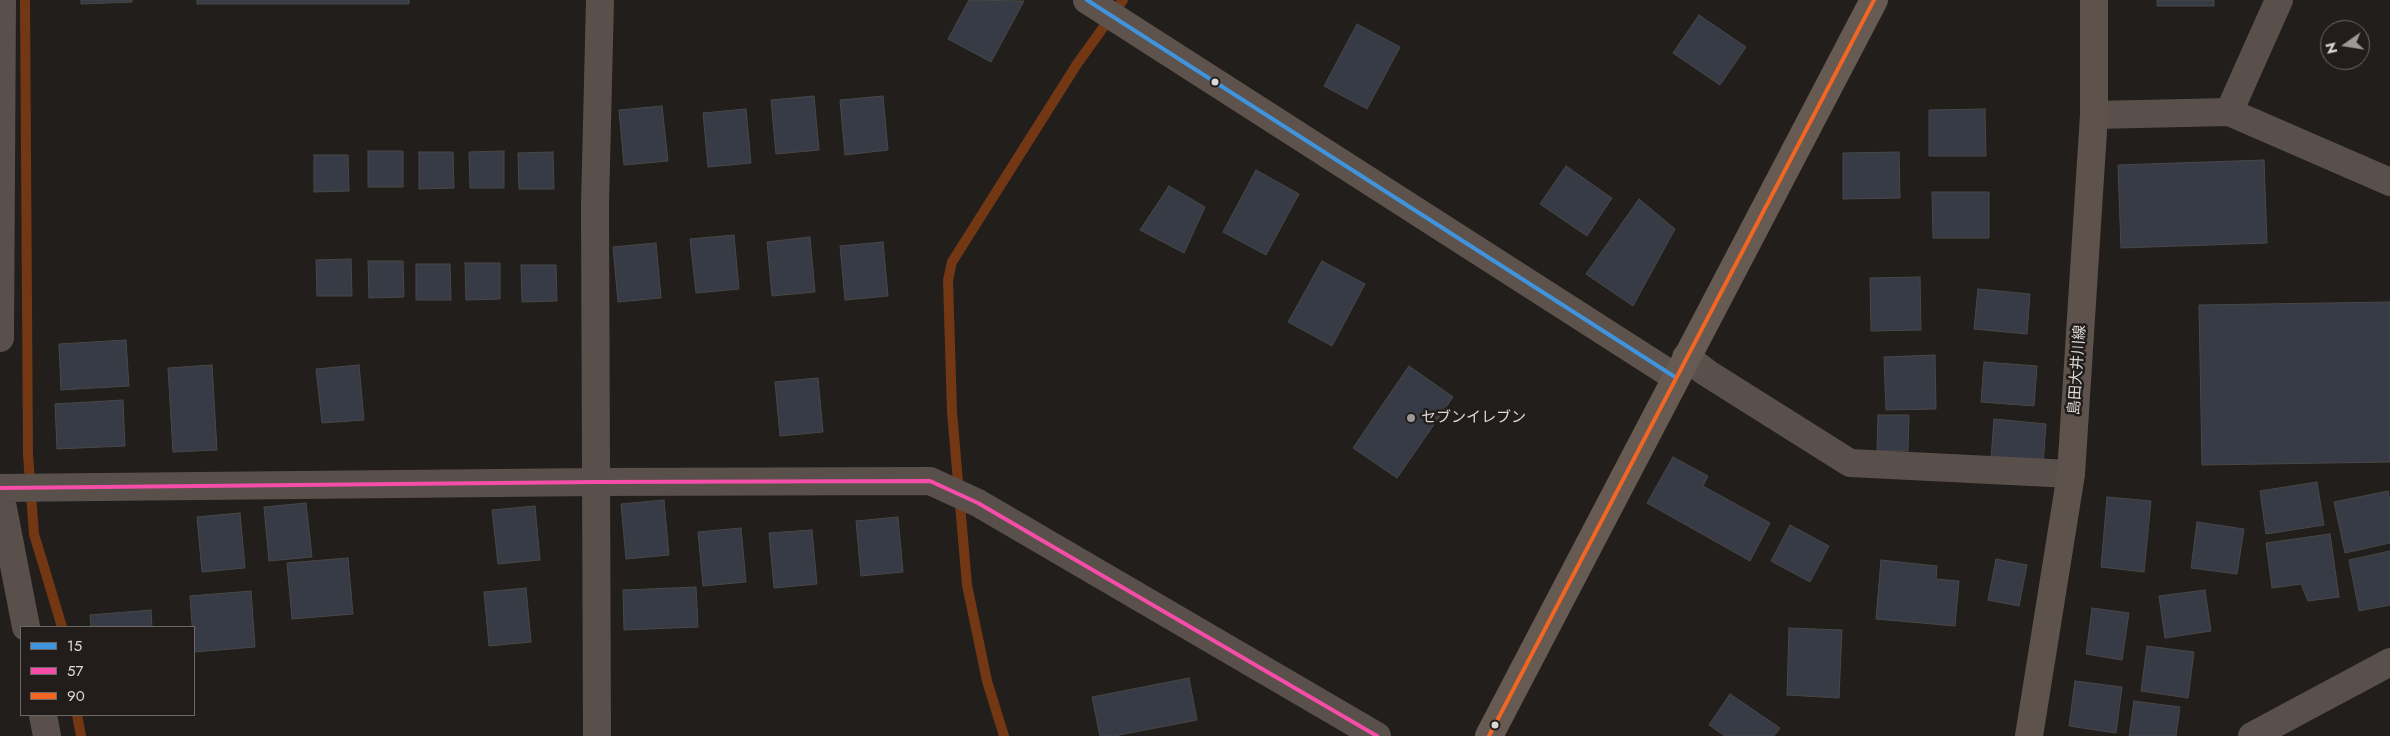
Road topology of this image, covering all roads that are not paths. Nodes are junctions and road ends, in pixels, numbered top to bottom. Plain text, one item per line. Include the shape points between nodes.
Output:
1 (2, 0) edge
2 (600, 0) edge
3 (1874, 0) edge
4 (2094, 0) edge
5 (2279, 0) edge
6 (1096, 5) edge
7 (2229, 112) junction
8 (2094, 115) junction
9 (2390, 182) edge
10 (0, 338) edge
11 (1681, 367) junction
12 (2071, 474) junction
13 (597, 482) junction
14 (0, 488) edge
15 (0, 494) edge
16 (26, 626) edge
17 (2390, 662) edge
18 (43, 716) edge
19 (47, 736) edge
20 (597, 736) edge
21 (1377, 736) edge
22 (1489, 736) edge
23 (2029, 736) edge
24 (2252, 736) edge

1 - 10 street
2 - 13 street via 595,205
3 - 11 main road
4 - 8 main road, 島田大井川線
5 - 7 street
6 - 11 main road
7 - 8 street
7 - 9 street
8 - 12 main road, 島田大井川線
11 - 12 street via 1707,373 1850,462
11 - 22 main road
12 - 23 main road, 島田大井川線
13 - 14 street
13 - 20 street
13 - 21 street via 930,481 978,504
15 - 16 street
17 - 24 street
18 - 19 street

